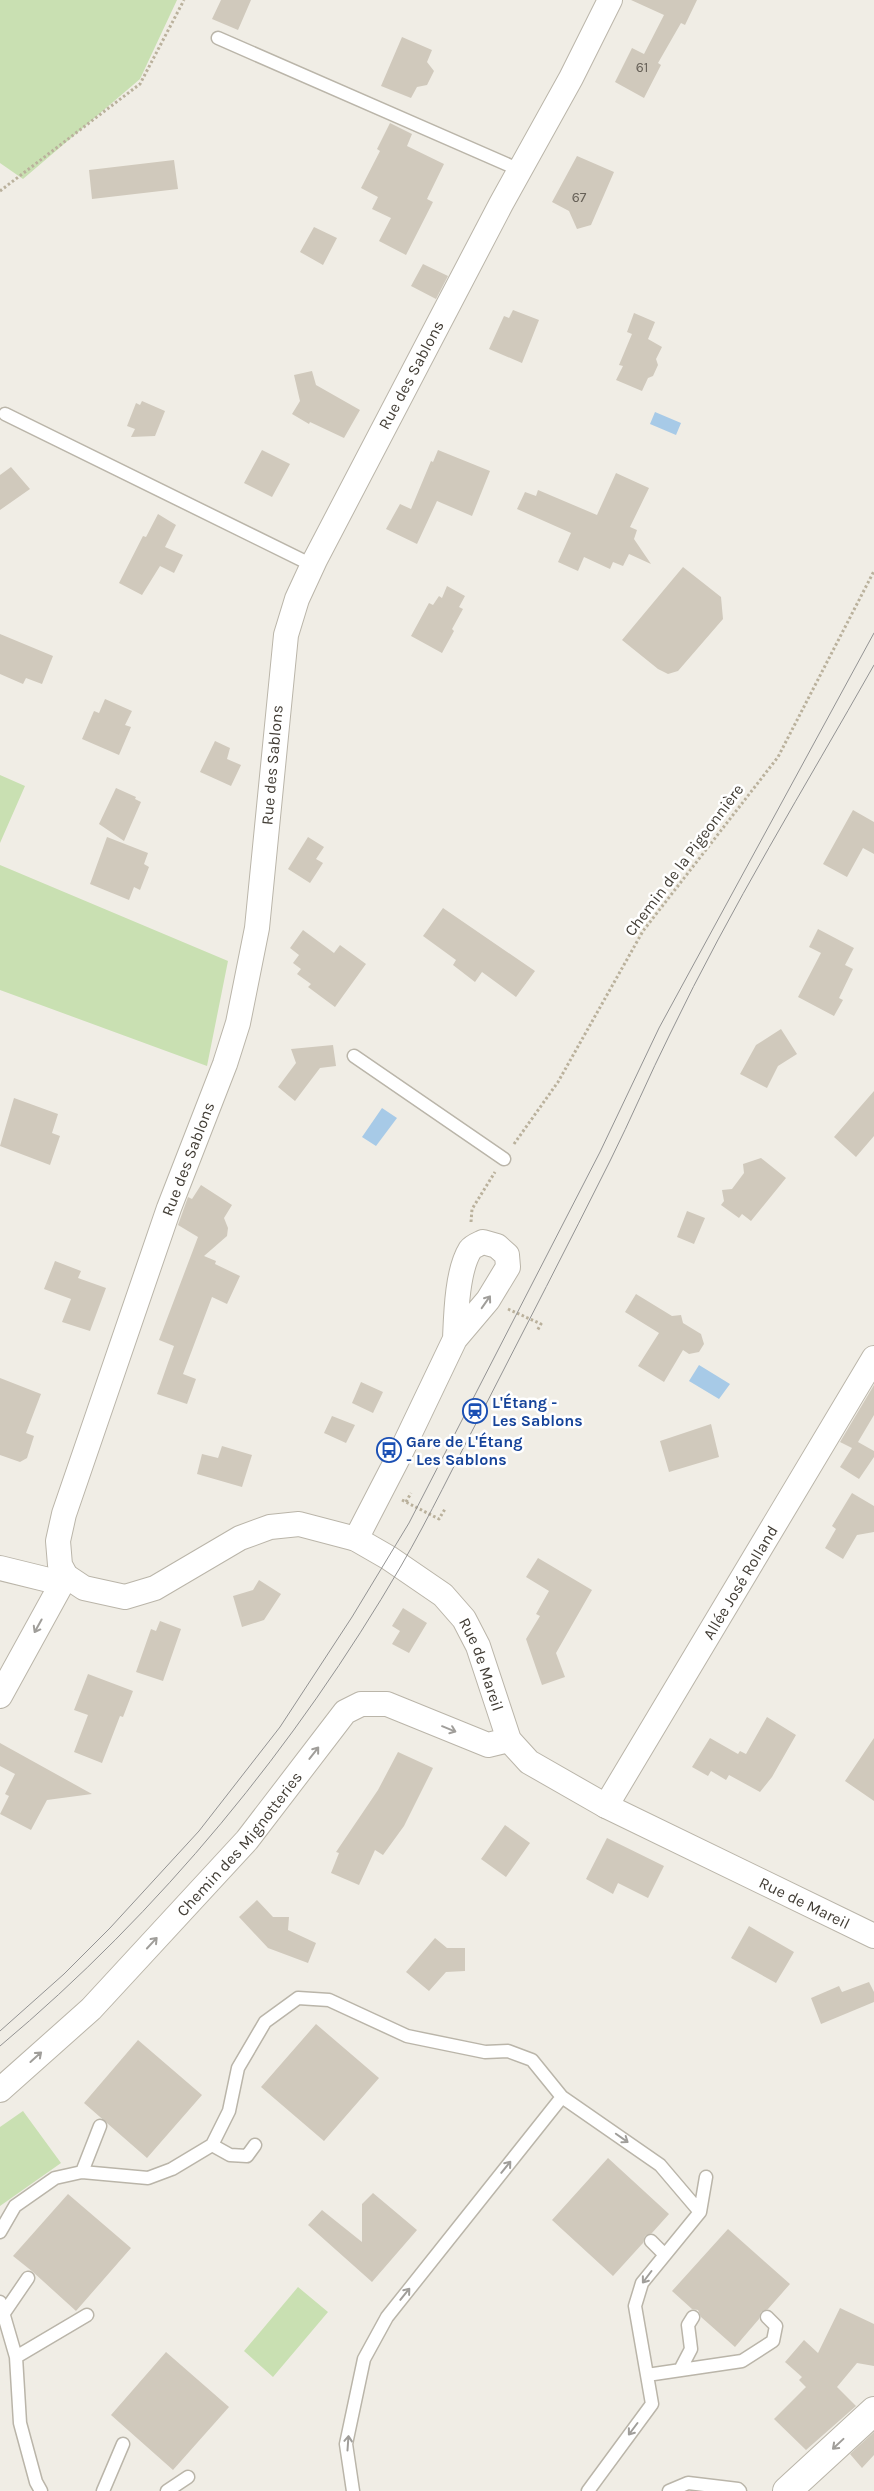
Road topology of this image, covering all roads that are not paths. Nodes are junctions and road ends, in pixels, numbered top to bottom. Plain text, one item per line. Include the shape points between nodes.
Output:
1 (610, 0) edge
2 (218, 38) dead end
3 (520, 170) junction
4 (5, 414) dead end
5 (312, 565) junction
6 (354, 1056) dead end
7 (504, 1159) road end
8 (455, 1339) junction
9 (874, 1358) edge
10 (356, 1539) junction
11 (0, 1568) edge
12 (63, 1579) junction
13 (0, 1696) edge
14 (509, 1740) junction
15 (606, 1806) junction
16 (874, 1936) edge
17 (0, 2090) edge
18 (562, 2097) junction
19 (100, 2126) dead end
20 (212, 2145) junction
21 (255, 2145) dead end
22 (82, 2172) junction
23 (706, 2177) dead end
24 (700, 2212) junction
25 (0, 2232) edge
26 (651, 2241) dead end
27 (665, 2254) junction
28 (28, 2278) dead end
29 (2, 2307) edge
30 (87, 2315) dead end
31 (693, 2317) dead end
32 (768, 2317) dead end
33 (16, 2357) junction
34 (680, 2370) junction
35 (647, 2375) junction
36 (874, 2411) edge
37 (123, 2444) dead end
38 (188, 2477) dead end
39 (41, 2491) edge
40 (103, 2491) edge
41 (167, 2491) edge
42 (353, 2491) edge
43 (588, 2491) edge
44 (669, 2491) edge
45 (740, 2491) edge
46 (787, 2491) edge

1 - 3 street, Rue des Sablons
2 - 3 lane
3 - 5 street, Rue des Sablons
4 - 5 lane
5 - 12 street, Rue des Sablons via 286,635 257,928 238,1023 169,1208 64,1514 58,1541
6 - 7 lane
8 -> 8 street via 485,1304 508,1267 507,1255 496,1246 483,1242 471,1248 459,1293
8 - 10 street
9 - 15 street, Allée José Rolland
10 - 12 street, Rue de Mareil via 299,1524 270,1527 240,1538 155,1588 125,1597 84,1588
10 - 14 street, Rue de Mareil via 443,1595 464,1619 478,1646
11 - 12 street, Rue de Mareil
12 -> 13 street
14 - 15 street, Rue de Mareil via 529,1762
17 -> 14 street, Chemin des Mignotteries via 91,2009 247,1840 345,1712 361,1704 387,1704 488,1745
15 - 16 street, Rue de Mareil
18 - 20 lane via 532,2060 508,2051 485,2052 407,2036 329,2000 298,1998 265,2022 238,2068 229,2111
18 -> 24 lane via 660,2165
42 -> 18 lane via 346,2444 364,2359 387,2317
19 - 22 lane
20 - 21 lane via 230,2155 247,2156
20 - 22 lane via 172,2169 148,2178
22 - 25 lane via 55,2178 15,2206
23 - 24 lane
24 - 27 lane
26 - 27 lane
27 -> 35 lane via 642,2283 635,2306
28 - 29 lane
29 - 33 lane
30 - 33 lane
31 - 34 lane via 688,2325 690,2349
32 - 34 lane via 776,2326 773,2341 742,2362
33 - 39 lane via 20,2423
34 - 35 lane
35 -> 43 lane via 652,2404
36 -> 46 street
37 - 40 lane
38 - 41 lane
44 - 45 lane via 688,2483

